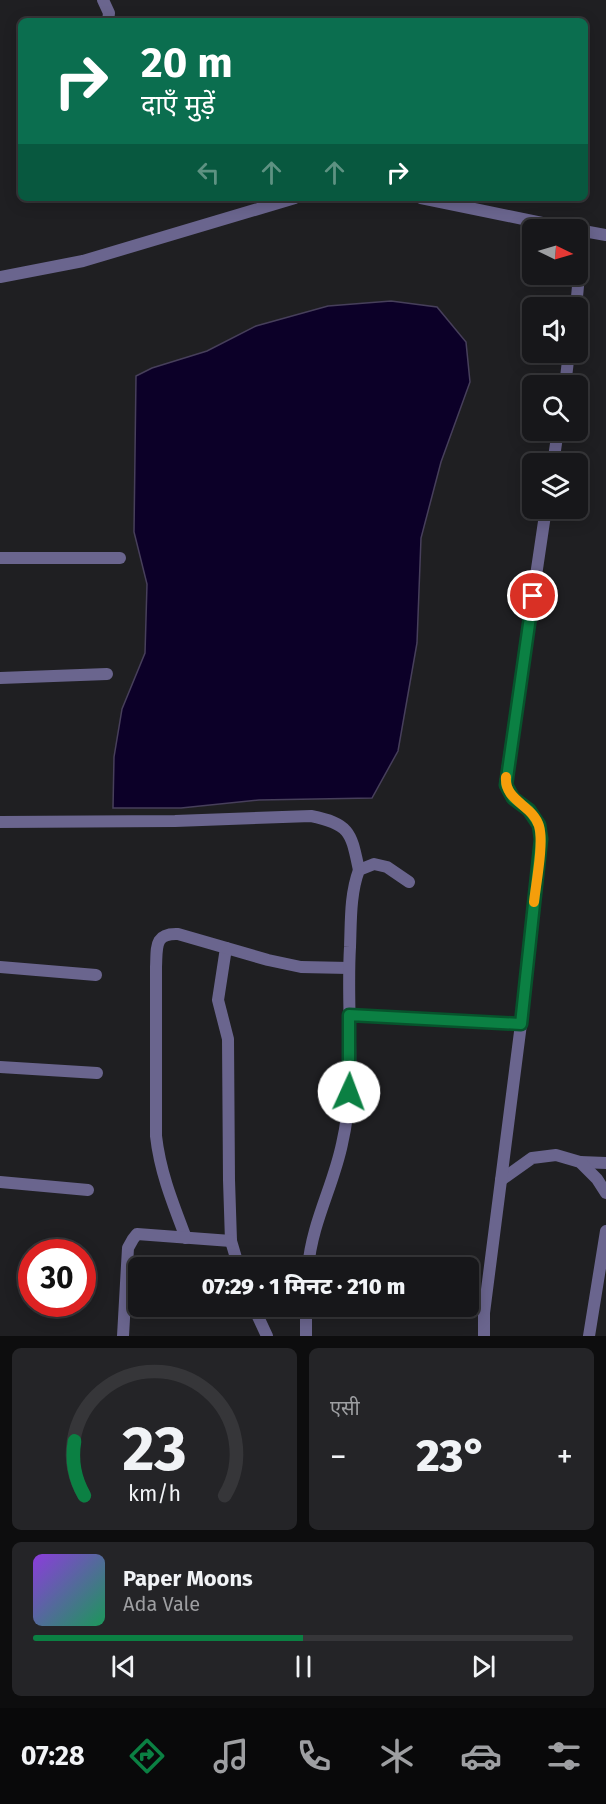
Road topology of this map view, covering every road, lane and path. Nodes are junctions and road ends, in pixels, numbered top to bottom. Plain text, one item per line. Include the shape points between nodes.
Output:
1 (104, 0) edge
2 (108, 18) edge
3 (285, 201) edge
4 (436, 201) edge
5 (525, 219) edge
6 (588, 232) edge
7 (606, 235) edge
8 (0, 278) edge
9 (544, 519) edge
10 (0, 558) edge
11 (120, 558) dead end
12 (107, 674) dead end
13 (0, 678) edge
14 (0, 822) edge
15 (359, 870) junction
16 (409, 882) dead end
17 (226, 948) junction
18 (0, 967) edge
19 (349, 968) junction
20 (96, 975) dead end
21 (349, 1015) junction
22 (521, 1024) junction
23 (0, 1067) edge
24 (97, 1073) dead end
25 (580, 1162) junction
26 (606, 1163) edge
27 (501, 1180) junction
28 (0, 1182) edge
29 (88, 1190) dead end
30 (606, 1193) edge
31 (606, 1232) edge
32 (186, 1238) junction
33 (231, 1241) junction
34 (236, 1257) edge
35 (310, 1257) edge
36 (258, 1317) edge
37 (306, 1317) edge
38 (123, 1336) edge
39 (267, 1336) edge
40 (306, 1336) edge
41 (484, 1336) edge
42 (589, 1336) edge

1 - 2 street
3 - 8 street via 83,261
4 - 5 street
6 - 7 street
9 - 22 street via 506,785 539,825 541,839
10 - 11 street
12 - 13 street
14 - 15 street via 311,816 342,826 354,845
15 - 16 street via 374,864 387,867
15 - 19 street via 353,885
17 - 19 street via 301,967
17 - 32 street via 167,934 157,947 158,1158
17 - 33 street via 218,1000 228,1039
18 - 20 street
19 - 21 street
21 - 22 street
21 - 35 street via 350,1076 342,1144 313,1233
22 - 27 street
23 - 24 street
25 - 26 street
25 - 27 street via 556,1155 532,1158
25 - 30 street
27 - 41 street
28 - 29 street
31 - 42 street
32 - 33 street
32 - 38 street via 137,1234 133,1239 126,1272
33 - 34 street
36 - 39 street
37 - 40 street

